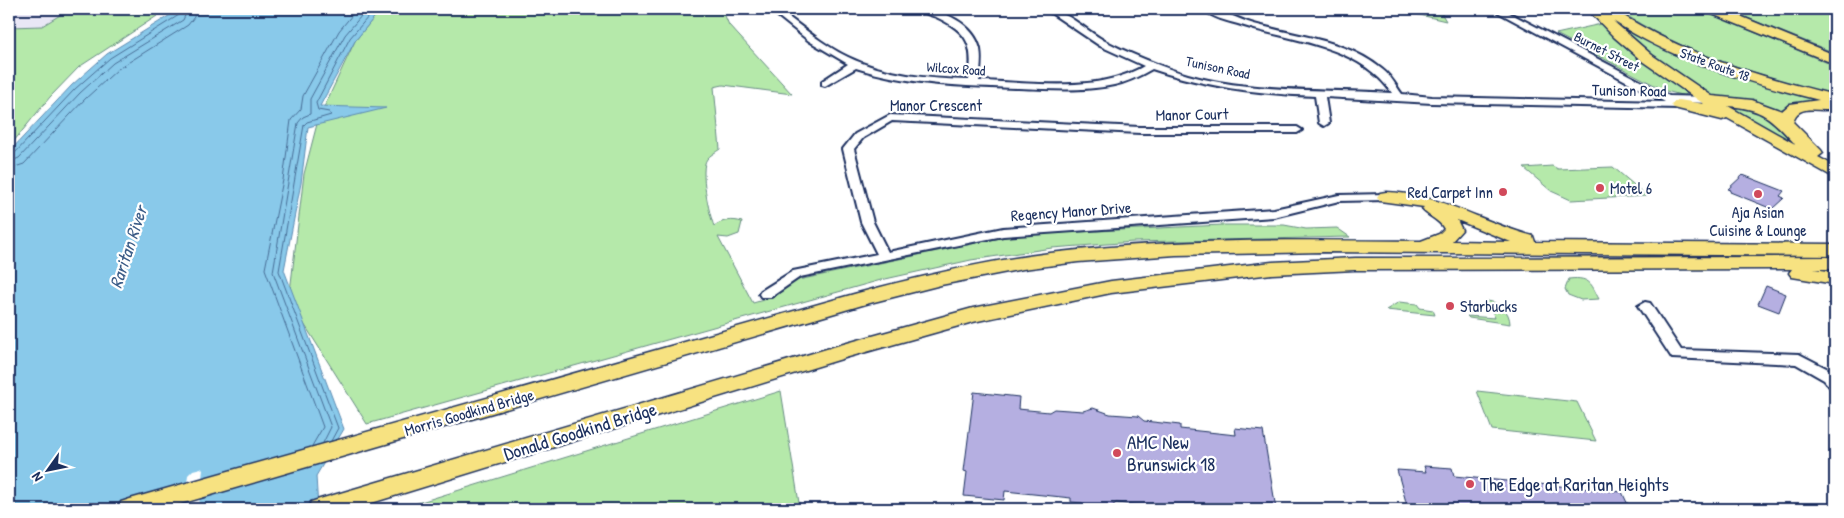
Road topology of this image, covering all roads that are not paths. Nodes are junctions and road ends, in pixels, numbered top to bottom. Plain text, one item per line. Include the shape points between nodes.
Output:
1 (773, 9) edge
2 (923, 9) edge
3 (1048, 9) edge
4 (1207, 9) edge
5 (1496, 9) edge
6 (1593, 9) edge
7 (1604, 9) edge
8 (1712, 9) edge
9 (1835, 60) edge
10 (856, 64) junction
11 (1152, 66) junction
12 (825, 83) dead end
13 (974, 83) junction
14 (1319, 94) junction
15 (1398, 95) junction
16 (1710, 100) junction
17 (1835, 100) edge
18 (1673, 102) junction
19 (1835, 106) edge
20 (1785, 122) junction
21 (1324, 123) dead end
22 (1749, 124) junction
23 (1087, 126) joint
24 (1298, 130) dead end
25 (1835, 166) edge
26 (1835, 173) edge
27 (1386, 197) junction
28 (1835, 243) edge
29 (1406, 246) junction
30 (1560, 248) junction
31 (1814, 249) junction
32 (1835, 250) edge
33 (884, 256) junction
34 (1835, 263) edge
35 (1739, 264) junction
36 (1835, 278) edge
37 (766, 294) dead end
38 (1645, 306) dead end
39 (1835, 383) edge
40 (130, 509) edge
41 (320, 509) edge

1 - 10 street, Wilcox Road via 821,46
2 - 13 street via 958,26 973,42 976,52
3 - 11 street, Tunison Road via 1103,44
4 - 15 street via 1244,25 1323,44 1353,55 1380,72
5 - 18 street, Burnet Street
6 - 16 highway via 1642,52
7 - 17 highway, State Route 18 via 1638,31 1692,56 1751,77
8 - 9 highway
10 - 12 street
10 - 13 street, Wilcox Road via 918,79
11 - 13 street, Wilcox Road via 1123,80 1101,85
11 - 14 street, Tunison Road via 1227,85
14 - 15 street, Tunison Road
14 - 21 street
15 - 18 street, Tunison Road via 1432,100
16 - 18 street, Tunison Road
16 - 20 highway via 1756,106
16 - 22 highway
18 - 22 highway
19 - 20 highway via 1796,107 1787,113
20 - 25 highway via 1808,149
22 - 26 highway
23 - 24 street, Manor Court via 1150,131
23 - 33 street, Manor Crescent via 890,118 870,128 848,149 867,222
27 - 29 highway via 1432,210 1452,226 1453,230 1445,238
27 - 30 highway via 1410,197 1428,202 1498,233
27 - 33 street, Regency Manor Drive via 1331,199 1274,213 1003,232
28 - 31 highway
29 - 30 highway
29 - 40 highway, Morris Goodkind Bridge via 1182,250 1076,256 969,273 808,314
30 - 31 highway
31 - 32 highway
33 - 37 street, Regency Manor Drive via 797,274
34 - 35 highway
35 - 36 highway
35 - 41 highway, Donald Goodkind Bridge via 1382,263 1272,268 1066,295 973,315 840,352
38 - 39 street via 1677,355 1799,359

